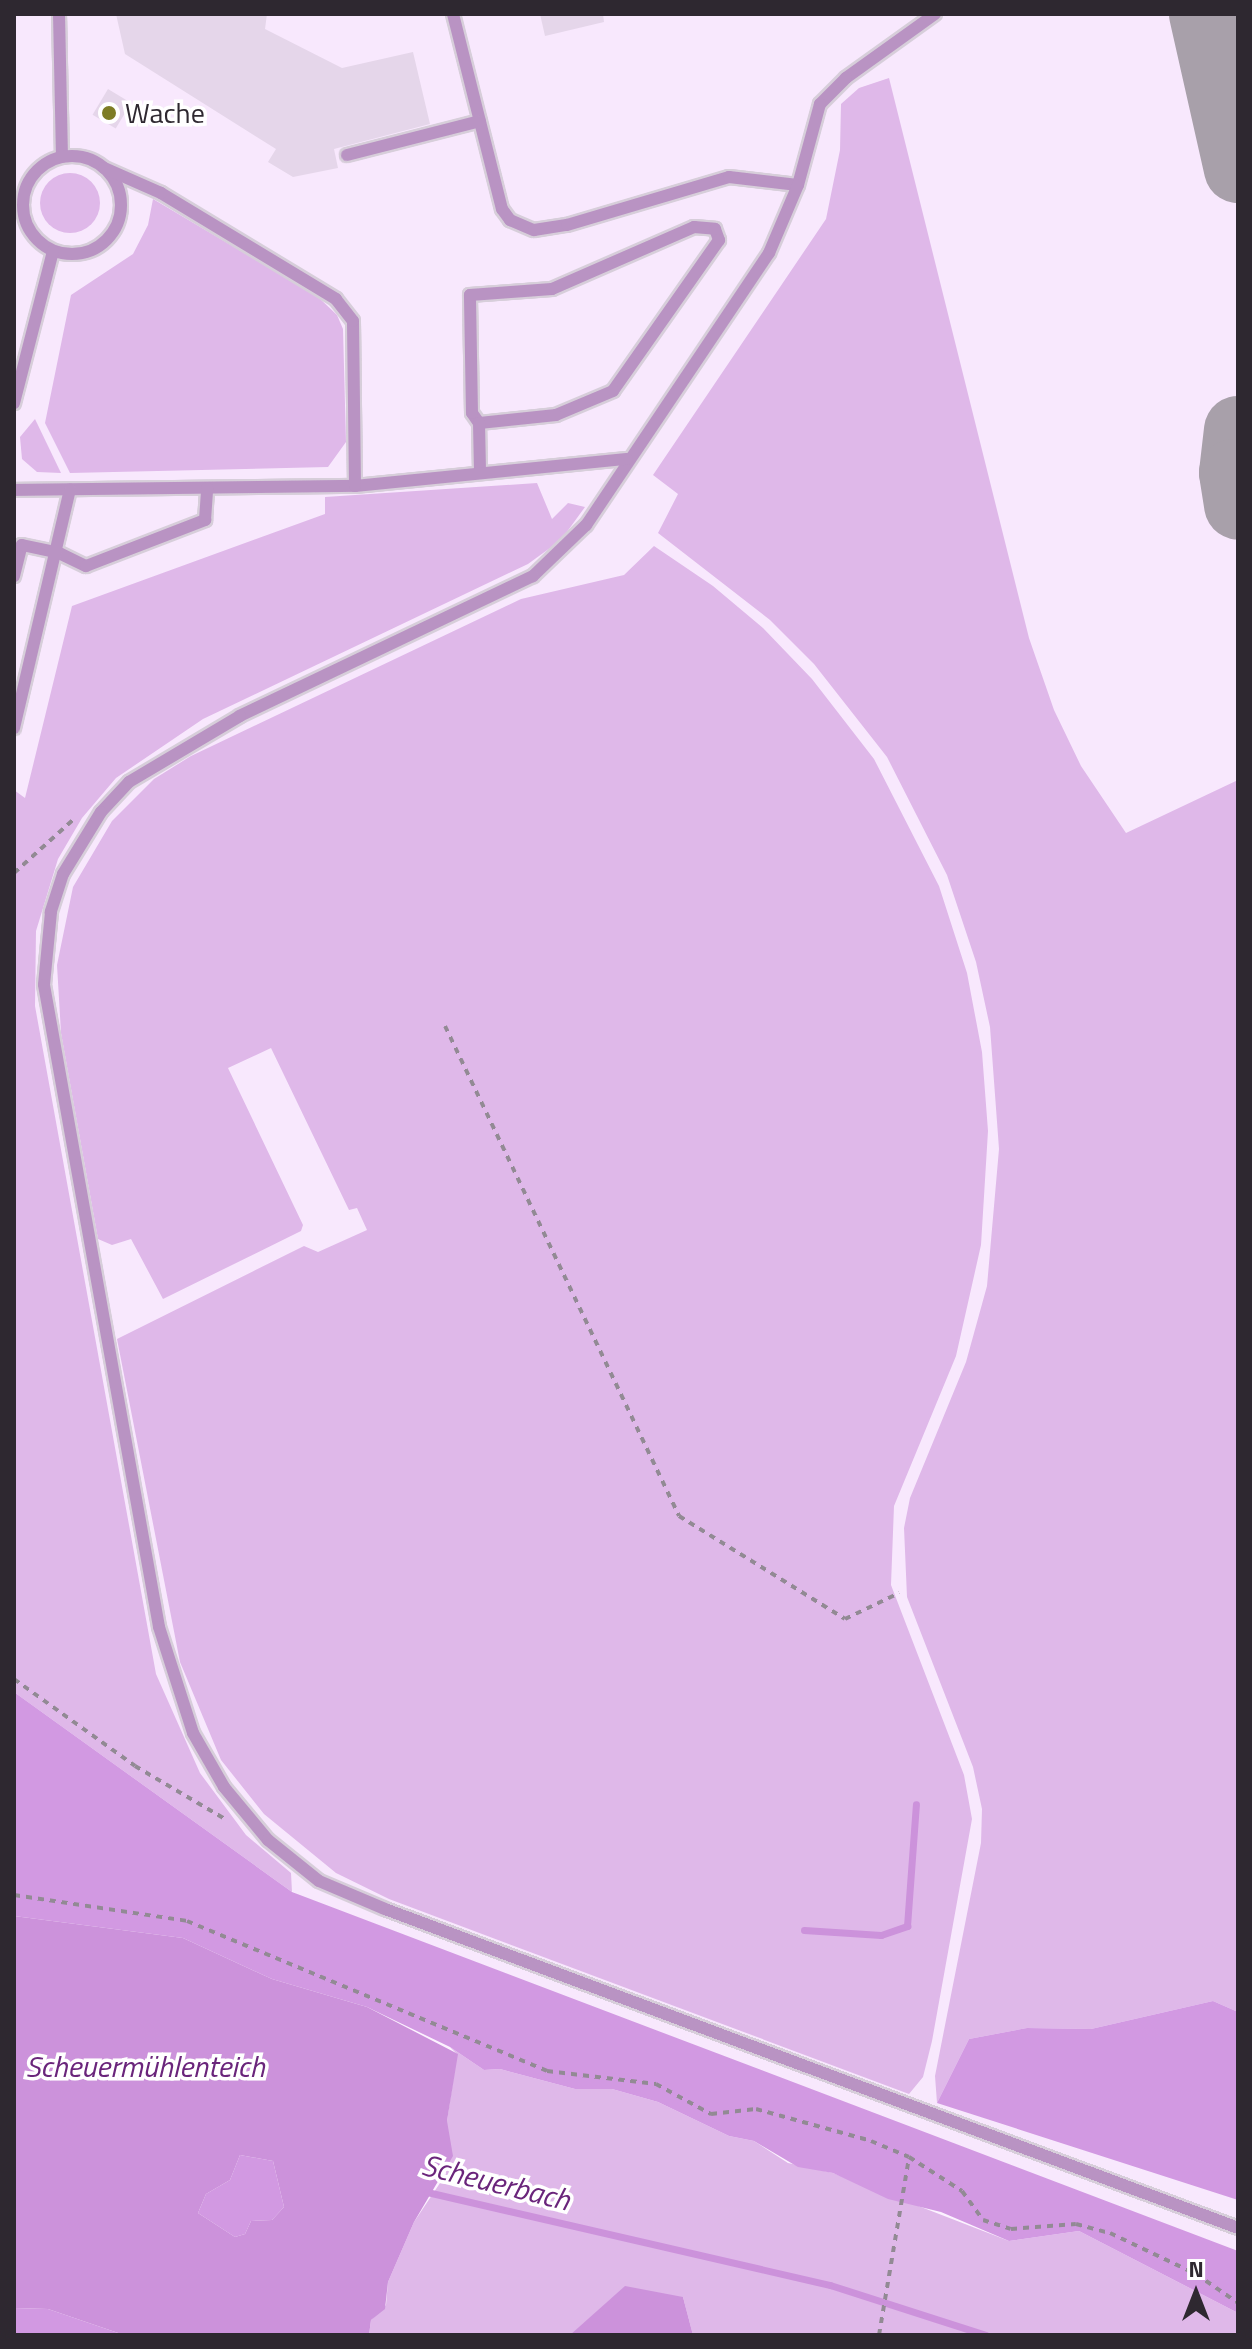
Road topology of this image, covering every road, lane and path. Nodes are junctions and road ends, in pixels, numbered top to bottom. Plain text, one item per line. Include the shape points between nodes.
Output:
1 (59, 14) edge
2 (453, 14) edge
3 (935, 14) edge
4 (480, 121) junction
5 (347, 155) dead end
6 (62, 157) junction
7 (104, 168) junction
8 (798, 185) junction
9 (53, 251) junction
10 (14, 403) edge
11 (479, 423) junction
12 (627, 459) junction
13 (480, 471) junction
14 (355, 486) junction
15 (207, 488) junction
16 (70, 489) junction
17 (14, 490) edge
18 (59, 553) junction
19 (14, 576) edge
20 (14, 728) edge
21 (95, 820) junction
22 (14, 873) edge
23 (445, 1026) dead end
24 (899, 1593) dead end
25 (14, 1679) edge
26 (245, 1813) junction
27 (14, 1895) edge
28 (909, 2157) junction
29 (1238, 2228) edge
30 (1238, 2303) edge
31 (879, 2335) edge

1 - 6 lane
2 - 4 lane
3 - 8 lane via 846,78 820,104
4 - 5 lane
4 - 8 lane via 502,209 510,220 534,230 729,177
6 - 7 lane via 91,160
6 - 9 lane via 43,165 29,180 22,200 24,221 35,239
7 - 9 lane via 120,198 114,231 87,252
7 - 14 lane via 174,201 336,299 345,310 353,321
8 - 12 lane via 769,253
9 - 10 lane
11 - 11 lane via 556,415 613,391 719,240 715,229 694,227 552,289 470,295 472,413
11 - 13 lane
12 - 13 lane
12 - 21 lane via 586,525 533,576 240,716 129,782
13 - 14 lane
14 - 15 lane
15 - 16 lane
15 - 18 lane via 205,520 86,566
16 - 17 lane
16 - 18 lane
18 - 19 lane via 22,545
18 - 20 lane
21 - 22 path via 80,816 65,824
21 - 26 lane via 63,874 51,912 44,985 159,1627 193,1733
23 - 24 path via 679,1516 845,1619
25 - 26 path via 135,1766 200,1804 226,1819
26 - 29 lane via 268,1840 319,1881 385,1909
27 - 28 path via 187,1921 547,2071 656,2084 711,2114 756,2109
28 - 30 path via 962,2191 983,2220 1011,2229 1076,2224 1110,2233 1196,2274
28 - 31 path

